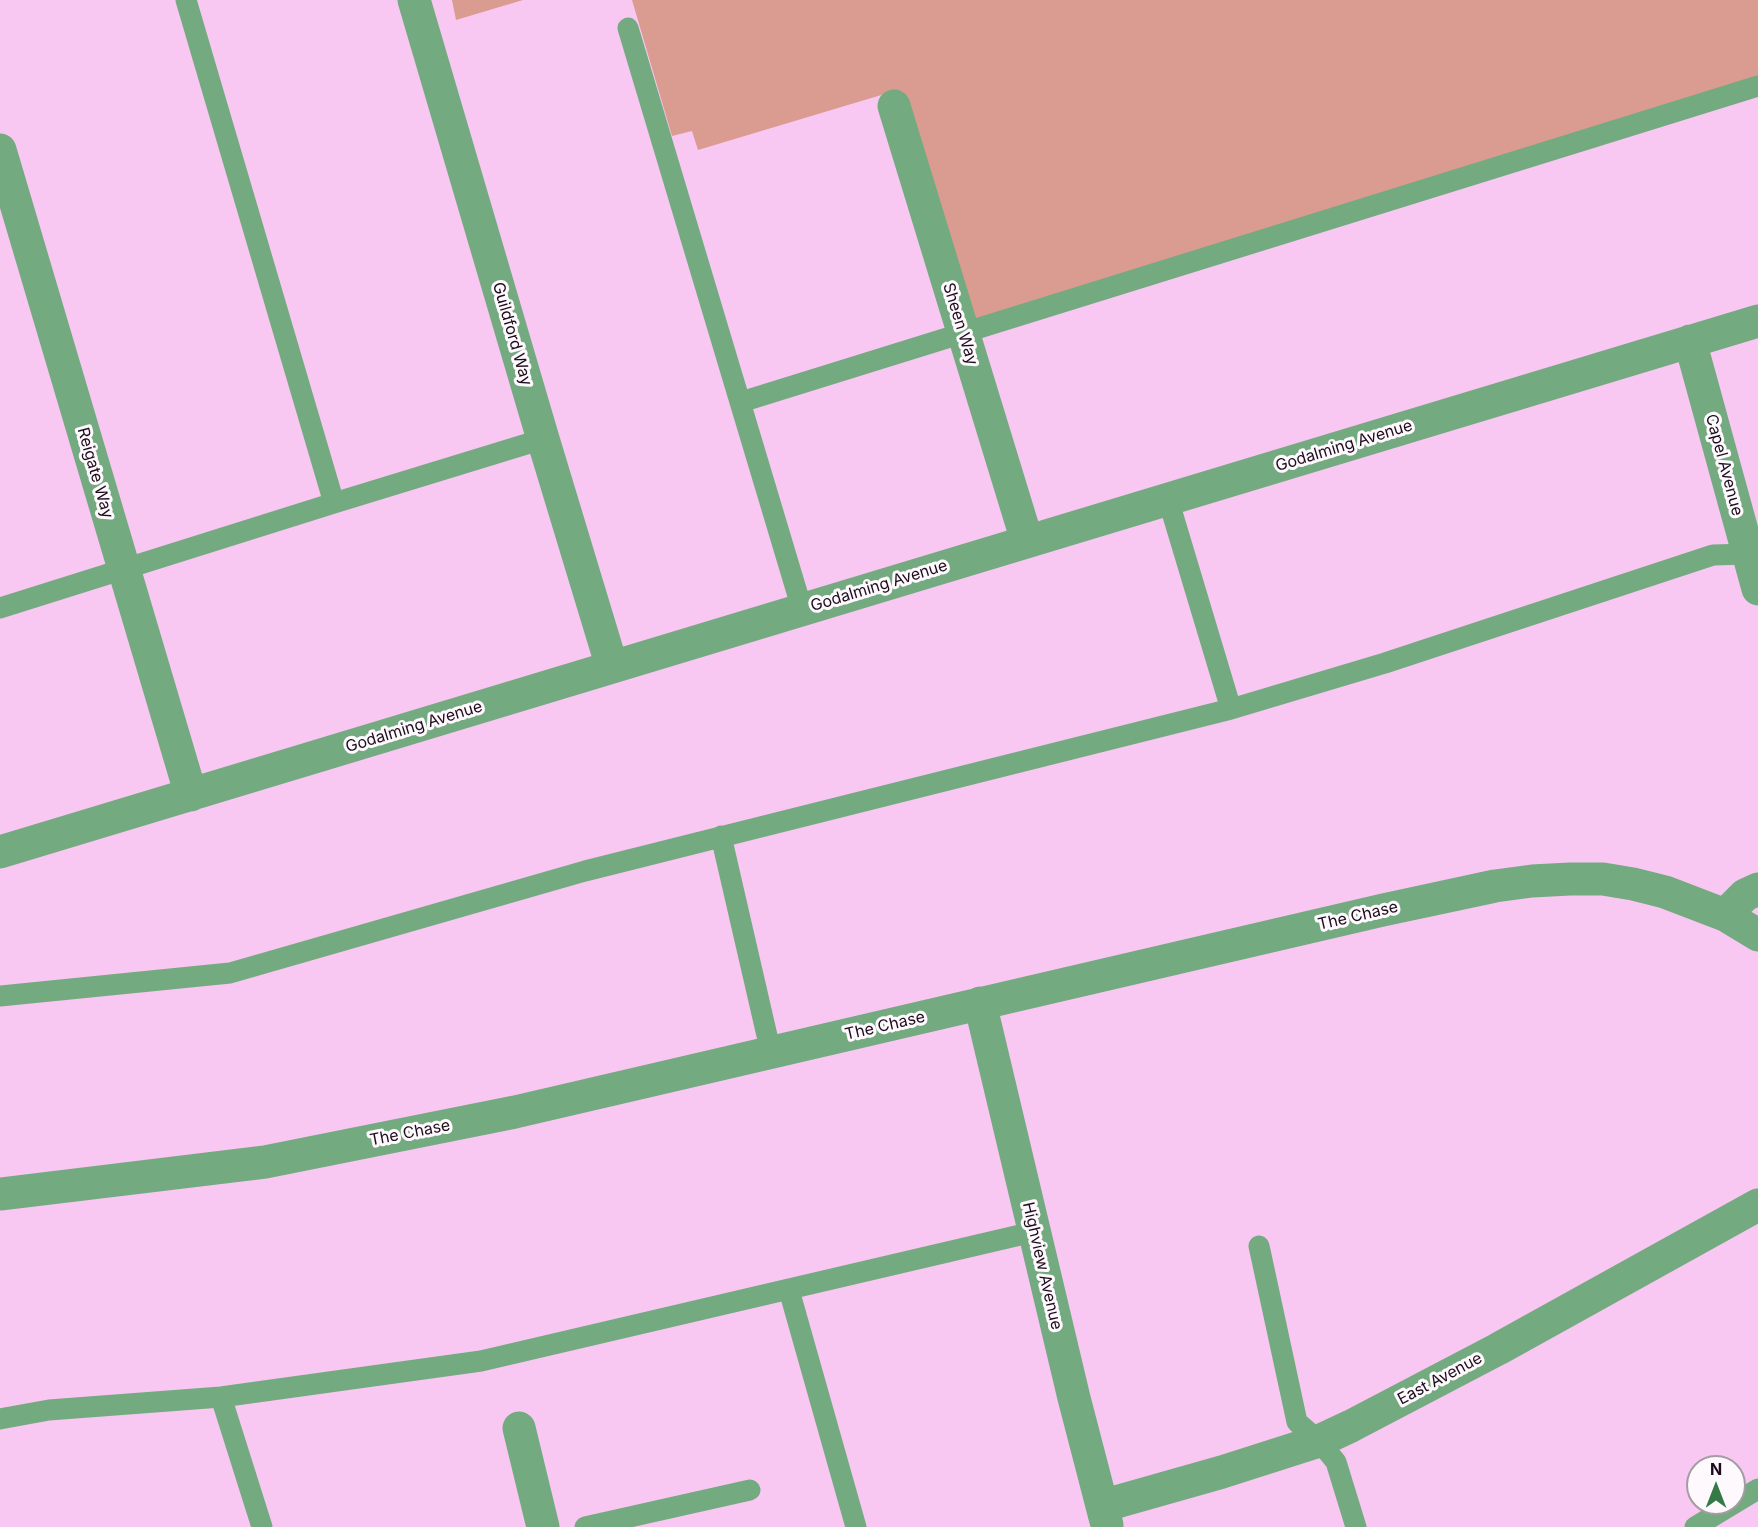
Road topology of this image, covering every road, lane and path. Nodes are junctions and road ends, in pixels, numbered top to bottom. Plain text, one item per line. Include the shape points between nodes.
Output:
1 (186, 0) edge
2 (414, 0) edge
3 (628, 28) dead end
4 (1758, 86) edge
5 (894, 106) dead end
6 (0, 150) edge
7 (1758, 321) edge
8 (963, 333) junction
9 (1690, 341) junction
10 (741, 402) junction
11 (543, 439) junction
12 (1167, 499) junction
13 (334, 503) junction
14 (1027, 541) junction
15 (1753, 553) edge
16 (123, 569) junction
17 (1758, 589) edge
18 (0, 608) edge
19 (802, 609) junction
20 (612, 667) junction
21 (1231, 709) junction
22 (191, 795) junction
23 (721, 836) junction
24 (0, 852) edge
25 (1758, 889) edge
26 (1725, 915) junction
27 (1758, 935) edge
28 (0, 996) edge
29 (980, 1004) junction
30 (771, 1053) junction
31 (0, 1194) edge
32 (1758, 1205) edge
33 (1033, 1232) junction
34 (1259, 1246) dead end
35 (789, 1290) junction
36 (221, 1397) junction
37 (0, 1419) edge
38 (519, 1428) dead end
39 (1319, 1441) junction
40 (1758, 1489) edge
41 (750, 1490) dead end
42 (1105, 1516) edge
43 (262, 1527) edge
44 (543, 1527) edge
45 (585, 1527) edge
46 (856, 1527) edge
47 (1356, 1527) edge
48 (1695, 1527) edge

1 - 13 lane
2 - 11 street, Guildford Way
3 - 10 lane
4 - 8 lane
5 - 8 street, Sheen Way
6 - 16 street, Reigate Way
7 - 9 street, Godalming Avenue
8 - 10 lane
8 - 14 street, Sheen Way
9 - 12 street, Godalming Avenue
9 - 15 street, Capel Avenue
10 - 19 lane
11 - 13 lane
11 - 20 street, Guildford Way
12 - 14 street, Godalming Avenue
12 - 21 lane
13 - 16 lane
14 - 19 street, Godalming Avenue
15 - 17 street, Capel Avenue
15 - 21 lane via 1713,555 1385,663
16 - 18 lane
16 - 22 street, Reigate Way
19 - 20 street, Godalming Avenue
20 - 22 street, Godalming Avenue
21 - 23 lane
22 - 24 street, Godalming Avenue
23 - 28 lane via 230,973
23 - 30 lane
25 - 26 street via 1745,895
26 - 27 street, The Chase
26 - 29 street, The Chase via 1633,884 1603,879 1532,881 1449,895
29 - 30 street, The Chase
29 - 33 street, Highview Avenue
30 - 31 street, The Chase via 515,1112 266,1162
32 - 39 street, East Avenue via 1508,1343
33 - 35 lane
33 - 42 street, Highview Avenue
34 - 39 lane via 1297,1422
35 - 36 lane via 481,1361
35 - 46 lane
36 - 37 lane via 50,1410
36 - 43 lane
38 - 44 street
39 - 42 street, East Avenue
39 - 47 lane via 1336,1462
40 - 48 lane
41 - 45 lane

